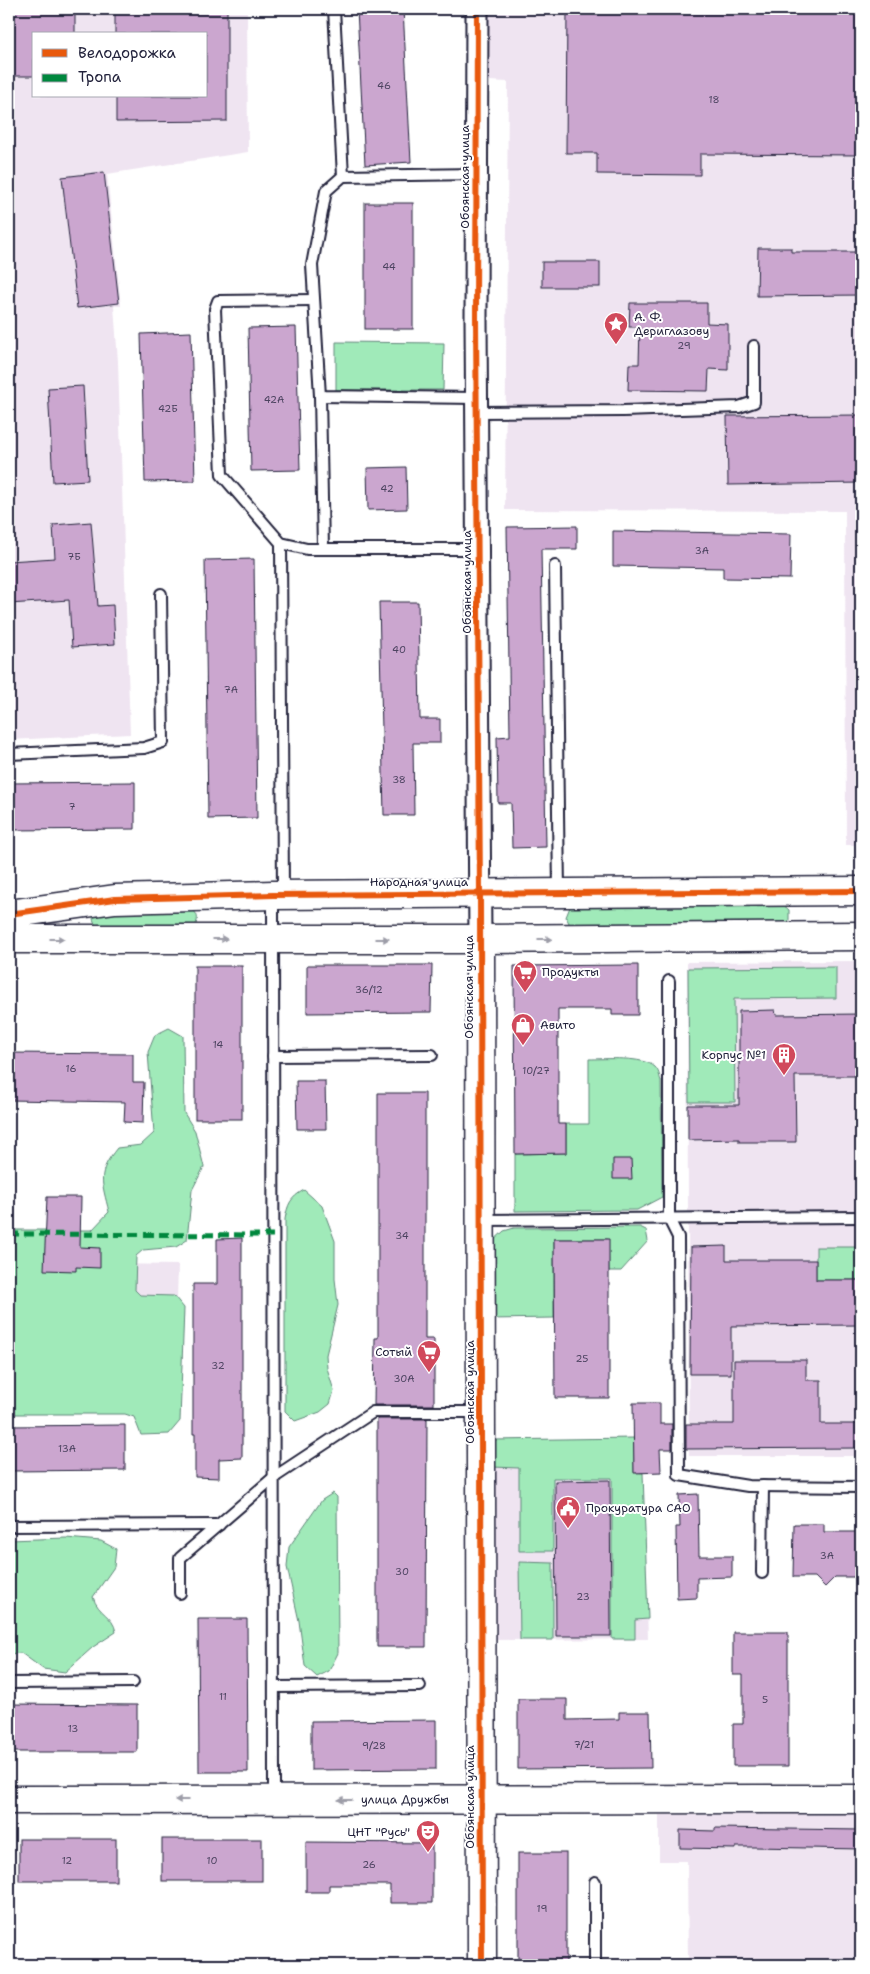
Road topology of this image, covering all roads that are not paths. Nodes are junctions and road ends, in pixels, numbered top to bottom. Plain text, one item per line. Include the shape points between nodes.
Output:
1 (334, 9) edge
2 (477, 9) edge
3 (477, 174) junction
4 (343, 176) junction
5 (313, 300) junction
6 (754, 346) dead end
7 (320, 396) junction
8 (477, 405) junction
9 (281, 543) junction
10 (323, 549) junction
11 (478, 549) junction
12 (556, 566) dead end
13 (161, 594) dead end
14 (9, 754) edge
15 (861, 891) edge
16 (480, 893) junction
17 (558, 893) junction
18 (278, 895) junction
19 (9, 914) edge
20 (861, 936) edge
21 (9, 939) edge
22 (273, 939) junction
23 (480, 939) junction
24 (669, 981) dead end
25 (432, 1055) dead end
26 (273, 1056) junction
27 (861, 1217) edge
28 (669, 1219) junction
29 (481, 1220) junction
30 (481, 1412) junction
31 (273, 1478) junction
32 (763, 1486) junction
33 (861, 1487) edge
34 (219, 1525) junction
35 (9, 1526) edge
36 (762, 1573) dead end
37 (180, 1593) dead end
38 (133, 1682) dead end
39 (9, 1683) edge
40 (420, 1686) dead end
41 (274, 1687) junction
42 (861, 1799) edge
43 (9, 1800) edge
44 (274, 1800) junction
45 (481, 1800) junction
46 (595, 1882) dead end
47 (482, 1965) edge
48 (595, 1965) edge

1 - 4 lane
2 - 3 street, Обоянская улица
3 - 4 lane
3 - 8 street, Обоянская улица
4 - 5 lane via 326,191 312,265
5 - 7 lane
5 - 9 lane via 218,301 215,309 222,475
6 - 8 lane via 754,402 739,408 622,411
7 - 8 lane
7 - 10 lane
8 - 11 street, Обоянская улица
9 - 10 lane
9 - 18 lane
10 - 11 lane
11 - 16 street, Обоянская улица
12 - 17 lane
13 - 14 lane via 163,742 144,748
15 - 17 street, Народная улица
16 - 17 street, Народная улица
16 - 18 street, Народная улица
16 - 23 street, Обоянская улица
18 - 19 street, Народная улица via 115,900
18 - 22 lane
23 -> 20 street
21 -> 22 street
22 -> 23 street
22 - 26 lane
23 - 29 street, Обоянская улица
24 - 28 lane
25 - 26 lane
26 - 31 lane
27 - 28 lane
28 - 29 lane
28 - 32 lane via 678,1237 679,1475
29 - 30 street, Обоянская улица
30 - 31 lane via 373,1412
30 - 45 street, Обоянская улица
31 - 34 lane
31 - 41 lane
32 - 33 lane
32 - 36 lane
34 - 35 lane
34 - 37 lane via 180,1558
38 - 39 lane
40 - 41 lane
41 - 44 lane
42 - 45 street, улица Дружбы
44 -> 43 street, улица Дружбы
45 -> 44 street, улица Дружбы
45 - 47 street, Обоянская улица
46 - 48 lane

